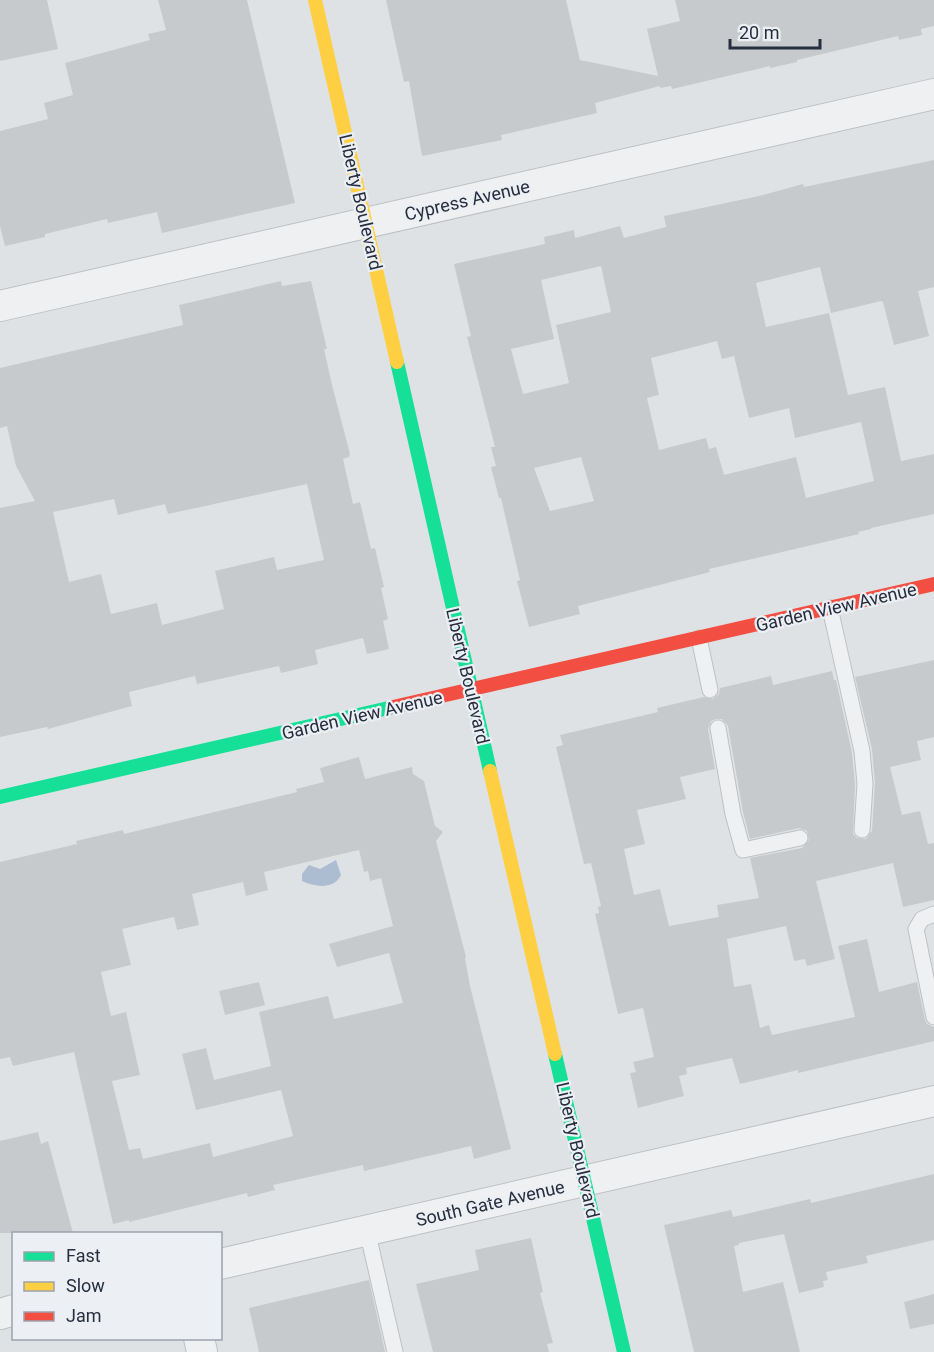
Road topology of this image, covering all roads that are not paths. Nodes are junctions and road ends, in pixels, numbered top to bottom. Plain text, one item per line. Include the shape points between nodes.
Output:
1 (315, 0) edge
2 (934, 94) edge
3 (366, 223) junction
4 (0, 306) edge
5 (934, 584) edge
6 (830, 608) junction
7 (699, 638) junction
8 (471, 690) junction
9 (710, 690) dead end
10 (718, 728) dead end
11 (0, 798) edge
12 (862, 830) dead end
13 (800, 838) dead end
14 (934, 914) edge
15 (934, 1017) edge
16 (934, 1101) edge
17 (585, 1181) junction
18 (367, 1230) junction
19 (222, 1263) edge
20 (395, 1352) edge
21 (624, 1352) edge

1 - 3 street, Liberty Boulevard
2 - 3 street, Cypress Avenue
3 - 4 street, Cypress Avenue
3 - 8 street, Liberty Boulevard
5 - 6 street, Garden View Avenue
6 - 7 street, Garden View Avenue
6 - 12 lane via 862,751 866,784
7 - 8 street, Garden View Avenue
7 - 9 lane
8 - 11 street, Garden View Avenue
8 - 17 street, Liberty Boulevard
10 - 13 lane via 743,850
14 - 15 lane via 922,919 915,929
16 - 17 street, South Gate Avenue
17 - 18 street, South Gate Avenue
17 - 21 street, Liberty Boulevard
18 - 19 street, South Gate Avenue
18 - 20 lane

